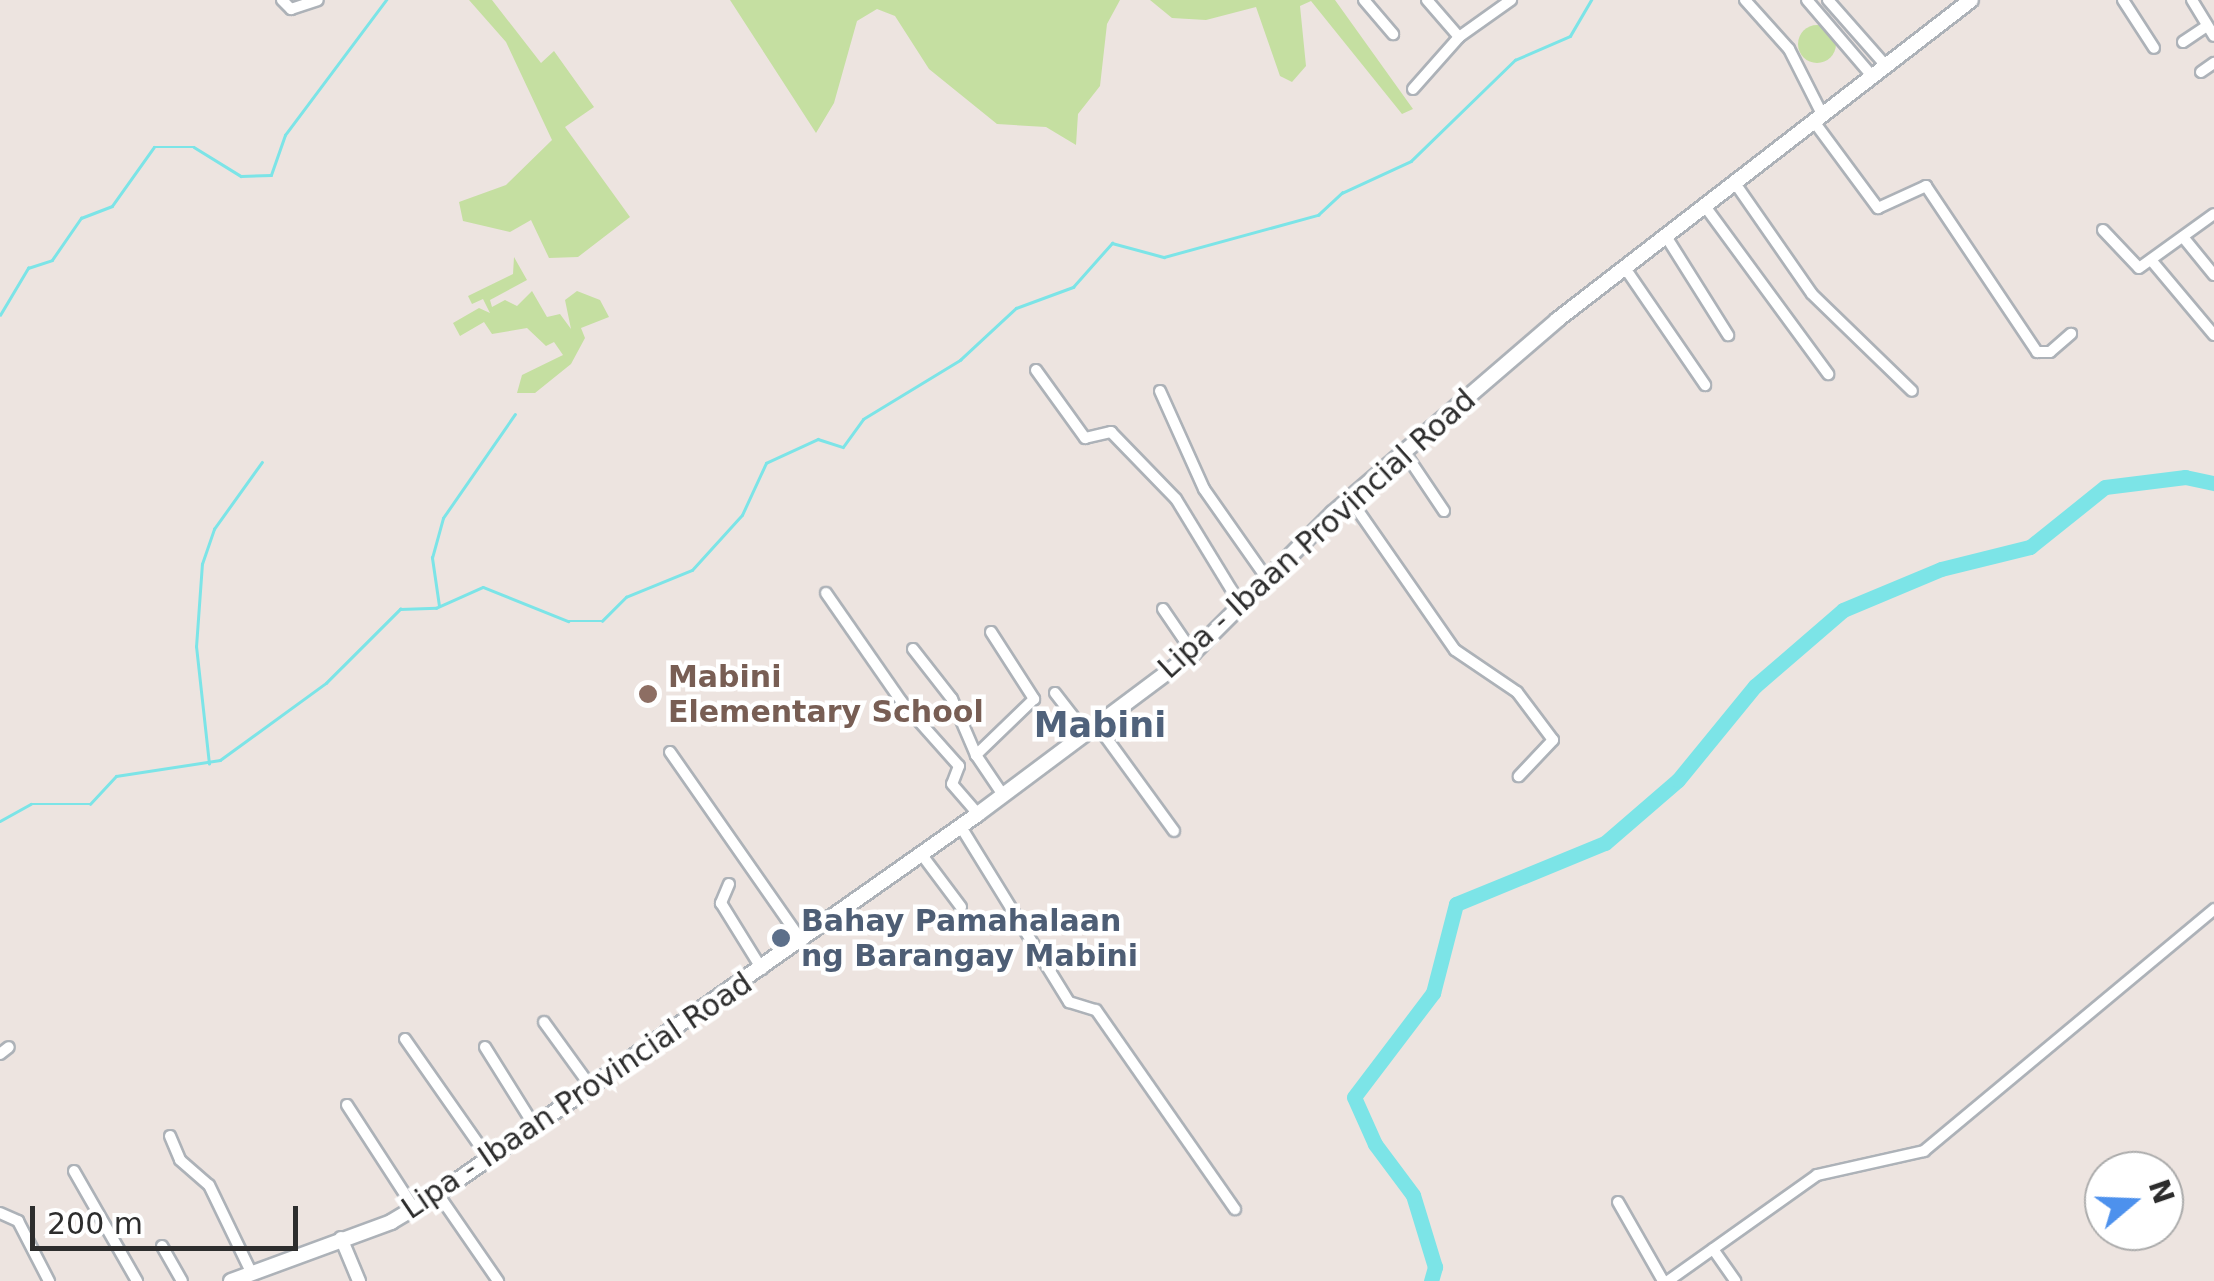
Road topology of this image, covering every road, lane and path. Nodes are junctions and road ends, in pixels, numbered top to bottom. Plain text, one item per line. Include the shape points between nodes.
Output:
1 (282, 0) edge
2 (318, 0) edge
3 (1364, 0) edge
4 (1428, 0) edge
5 (1511, 0) edge
6 (1746, 0) edge
7 (1807, 0) edge
8 (1828, 0) edge
9 (1970, 0) edge
10 (2123, 0) edge
11 (2192, 0) edge
12 (2210, 31) edge
13 (1393, 34) dead end
14 (1459, 37) junction
15 (2183, 42) dead end
16 (2154, 48) dead end
17 (2214, 62) edge
18 (1887, 66) junction
19 (2201, 72) dead end
20 (1873, 77) junction
21 (1413, 89) dead end
22 (1819, 120) junction
23 (1736, 186) junction
24 (1707, 209) junction
25 (2214, 214) edge
26 (2103, 230) dead end
27 (2183, 237) junction
28 (1667, 238) junction
29 (2151, 260) junction
30 (1625, 268) junction
31 (2212, 268) edge
32 (2071, 334) dead end
33 (2214, 335) edge
34 (1728, 336) dead end
35 (1036, 370) dead end
36 (1828, 374) dead end
37 (1705, 386) dead end
38 (1160, 391) dead end
39 (1912, 391) dead end
40 (1405, 453) junction
41 (1350, 499) junction
42 (1444, 511) dead end
43 (1268, 580) junction
44 (826, 593) dead end
45 (1243, 608) junction
46 (1164, 609) dead end
47 (991, 632) dead end
48 (913, 649) dead end
49 (1193, 653) junction
50 (1055, 693) dead end
51 (1091, 729) junction
52 (670, 752) dead end
53 (976, 755) junction
54 (1519, 776) dead end
55 (1003, 795) junction
56 (978, 814) junction
57 (961, 826) junction
58 (1174, 831) dead end
59 (922, 855) junction
60 (729, 884) dead end
61 (961, 907) dead end
62 (2214, 908) edge
63 (803, 942) junction
64 (763, 970) junction
65 (544, 1022) dead end
66 (405, 1039) dead end
67 (485, 1047) dead end
68 (591, 1087) junction
69 (347, 1105) dead end
70 (535, 1127) junction
71 (170, 1136) dead end
72 (488, 1159) junction
73 (74, 1171) dead end
74 (438, 1194) junction
75 (1618, 1202) dead end
76 (414, 1208) junction
77 (1235, 1209) dead end
78 (0, 1213) edge
79 (341, 1238) junction
80 (162, 1246) dead end
81 (1713, 1248) junction
82 (252, 1274) junction
83 (49, 1281) edge
84 (137, 1281) edge
85 (182, 1281) edge
86 (231, 1281) edge
87 (359, 1281) edge
88 (498, 1281) edge
89 (1668, 1281) edge
90 (1735, 1281) edge

1 - 2 street via 291,9
3 - 13 street
4 - 14 street
5 - 14 street
6 - 22 street via 1789,49
7 - 20 street
8 - 18 street
9 - 18 main road, Lipa - Ibaan Provincial Road
10 - 16 street
11 - 12 street
12 - 15 street
14 - 21 street
17 - 19 street
18 - 20 main road, Lipa - Ibaan Provincial Road
20 - 22 main road, Lipa - Ibaan Provincial Road
22 - 23 main road, Lipa - Ibaan Provincial Road
22 - 32 street via 1878,208 1926,186 2037,352 2050,352
23 - 24 main road, Lipa - Ibaan Provincial Road
23 - 39 street via 1812,294
24 - 28 main road, Lipa - Ibaan Provincial Road
24 - 36 street
25 - 27 street
26 - 29 street via 2138,268
27 - 29 street
27 - 31 street
28 - 30 main road, Lipa - Ibaan Provincial Road
28 - 34 street
29 - 33 street
30 - 37 street
30 - 40 main road, Lipa - Ibaan Provincial Road
35 - 45 street via 1084,438 1111,432 1176,499
38 - 43 street via 1204,489
40 - 41 main road, Lipa - Ibaan Provincial Road
40 - 42 street
41 - 43 main road, Lipa - Ibaan Provincial Road
41 - 54 street via 1455,650 1518,692 1552,740
43 - 45 main road, Lipa - Ibaan Provincial Road
44 - 56 street via 901,701 959,766 952,784
45 - 49 main road, Lipa - Ibaan Provincial Road
46 - 49 street
47 - 53 street via 1034,699
48 - 53 street via 952,699
49 - 51 main road, Lipa - Ibaan Provincial Road
50 - 51 street
51 - 55 main road, Lipa - Ibaan Provincial Road
51 - 58 street
52 - 63 street
53 - 55 street
55 - 56 main road, Lipa - Ibaan Provincial Road
56 - 57 main road, Lipa - Ibaan Provincial Road
57 - 59 main road, Lipa - Ibaan Provincial Road
57 - 77 street via 1070,1002 1096,1010
59 - 61 street
59 - 63 main road, Lipa - Ibaan Provincial Road
60 - 64 street via 721,903
62 - 81 street via 1924,1151 1839,1164
63 - 64 main road, Lipa - Ibaan Provincial Road
64 - 68 main road, Lipa - Ibaan Provincial Road
65 - 68 street
66 - 72 street
67 - 70 street
68 - 70 main road, Lipa - Ibaan Provincial Road
69 - 76 street
70 - 72 main road, Lipa - Ibaan Provincial Road
71 - 82 street via 180,1160 209,1186
72 - 74 main road, Lipa - Ibaan Provincial Road
73 - 84 street
74 - 76 main road, Lipa - Ibaan Provincial Road
74 - 88 street
75 - 89 street
76 - 79 main road, Lipa - Ibaan Provincial Road
78 - 83 street via 18,1221
79 - 82 main road, Lipa - Ibaan Provincial Road
79 - 87 street
80 - 85 street
81 - 89 street
81 - 90 street
82 - 86 main road, Lipa - Ibaan Provincial Road

